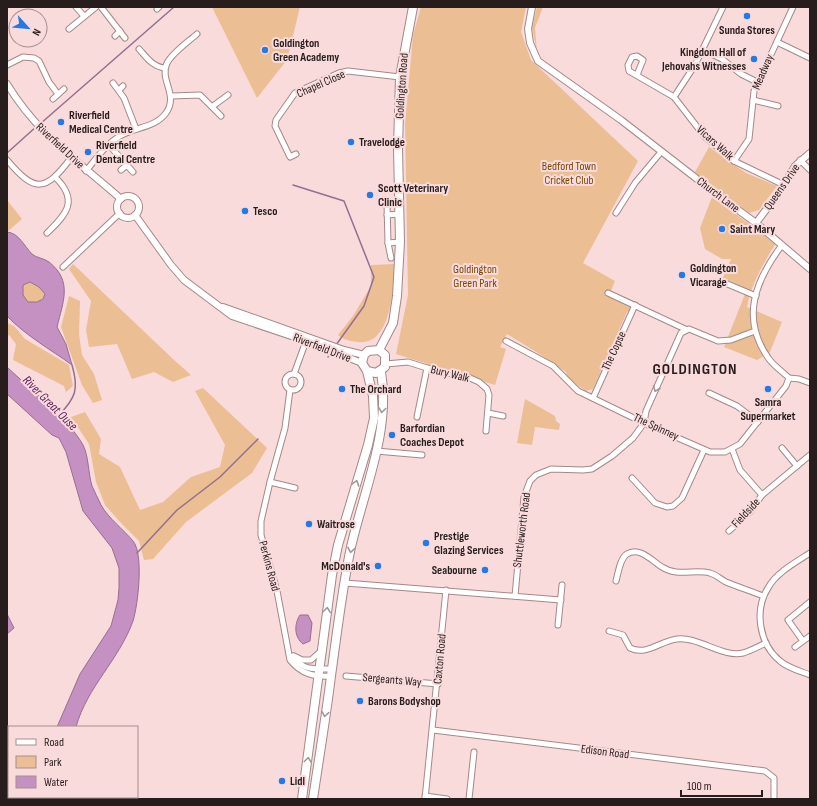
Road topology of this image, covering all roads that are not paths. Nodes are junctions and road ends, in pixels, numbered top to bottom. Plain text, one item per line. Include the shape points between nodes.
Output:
1 (76, 7) edge
2 (96, 7) edge
3 (101, 7) edge
4 (413, 7) edge
5 (532, 7) edge
6 (723, 7) edge
7 (793, 7) edge
8 (84, 16) junction
9 (69, 29) dead end
10 (120, 32) junction
11 (197, 34) dead end
12 (115, 36) dead end
13 (125, 38) dead end
14 (777, 42) junction
15 (139, 49) dead end
16 (703, 50) junction
17 (810, 58) edge
18 (7, 65) edge
19 (165, 68) junction
20 (637, 75) dead end
21 (400, 77) junction
22 (758, 82) junction
23 (112, 83) dead end
24 (7, 84) edge
25 (64, 89) dead end
26 (58, 94) junction
27 (228, 95) dead end
28 (171, 96) junction
29 (674, 97) junction
30 (53, 99) dead end
31 (753, 100) junction
32 (213, 106) junction
33 (778, 106) dead end
34 (221, 116) dead end
35 (136, 129) junction
36 (109, 144) junction
37 (661, 152) junction
38 (810, 153) edge
39 (296, 154) dead end
40 (70, 158) junction
41 (7, 160) edge
42 (800, 160) junction
43 (734, 161) junction
44 (127, 165) junction
45 (122, 170) dead end
46 (810, 170) edge
47 (86, 171) junction
48 (133, 172) dead end
49 (55, 178) junction
50 (784, 186) junction
51 (121, 199) junction
52 (387, 204) dead end
53 (120, 213) junction
54 (616, 213) dead end
55 (399, 214) junction
56 (134, 215) junction
57 (387, 215) junction
58 (756, 223) junction
59 (47, 233) dead end
60 (400, 242) junction
61 (388, 243) junction
62 (782, 245) junction
63 (391, 258) dead end
64 (63, 267) dead end
65 (810, 269) edge
66 (712, 282) dead end
67 (608, 293) dead end
68 (756, 296) junction
69 (216, 304) junction
70 (634, 305) junction
71 (685, 329) junction
72 (755, 331) junction
73 (306, 341) junction
74 (506, 341) dead end
75 (379, 350) junction
76 (343, 352) junction
77 (359, 358) junction
78 (386, 364) junction
79 (427, 368) junction
80 (367, 371) junction
81 (381, 372) junction
82 (294, 374) junction
83 (789, 378) junction
84 (810, 383) edge
85 (290, 390) junction
86 (709, 393) dead end
87 (593, 398) junction
88 (488, 413) junction
89 (503, 416) dead end
90 (417, 417) dead end
91 (758, 422) junction
92 (644, 423) junction
93 (486, 431) dead end
94 (782, 448) dead end
95 (732, 449) junction
96 (704, 450) junction
97 (376, 451) junction
98 (422, 455) dead end
99 (810, 455) edge
100 (797, 466) junction
101 (632, 478) dead end
102 (270, 482) junction
103 (295, 488) dead end
104 (762, 495) junction
105 (729, 531) dead end
106 (810, 553) edge
107 (616, 581) dead end
108 (345, 583) junction
109 (562, 585) dead end
110 (446, 590) junction
111 (515, 596) junction
112 (763, 596) junction
113 (561, 600) junction
114 (810, 602) edge
115 (558, 625) dead end
116 (609, 631) dead end
117 (810, 636) edge
118 (803, 641) junction
119 (766, 643) junction
120 (795, 647) dead end
121 (323, 649) junction
122 (288, 650) junction
123 (293, 656) junction
124 (320, 673) junction
125 (332, 673) junction
126 (810, 675) edge
127 (346, 676) dead end
128 (438, 684) junction
129 (433, 730) junction
130 (474, 752) dead end
131 (425, 798) edge
132 (302, 799) edge
133 (313, 799) edge
134 (447, 799) edge
135 (468, 799) edge
136 (774, 799) edge

1 - 8 street
2 - 8 street
3 - 10 street
4 - 21 main road, Goldington Road
5 - 37 street, Church Lane via 528,29 530,43 542,65 622,120
6 - 16 street
7 - 14 street, Meadway
8 - 9 street
10 - 12 street
10 - 13 street
11 - 19 street via 170,58
14 - 17 street
14 - 22 street, Meadway
15 - 19 street via 150,62
16 - 22 street via 728,62 741,74
16 - 29 street
18 - 26 street via 23,57 34,58 39,61
19 - 28 street
20 - 29 street, Vicars Walk
21 - 39 street, Chapel Close via 348,71 295,93 274,126 290,157
21 - 55 main road, Goldington Road
22 - 31 street, Meadway
23 - 35 street via 121,88
24 - 40 street, Riverfield Drive via 40,129
25 - 26 street
26 - 30 street
27 - 32 street
28 - 32 street via 200,95
28 - 35 street via 169,108 163,117
29 - 43 street, Vicars Walk via 705,137
31 - 33 street
31 - 43 street, Meadway via 749,139
32 - 34 street
35 - 36 street
36 - 44 street
36 - 47 street
37 - 54 street via 635,182
37 - 58 street, Church Lane
38 - 42 street, Queens Drive
40 - 47 street, Riverfield Drive
40 - 49 street
41 - 49 street via 21,177 28,181 41,184
42 - 46 street
42 - 50 street, Queens Drive
43 - 50 street, Vicars Walk
44 - 45 street
44 - 48 street
47 - 51 street, Riverfield Drive
49 - 59 street via 64,187 69,203 64,216
50 - 58 street, Queens Drive
51 - 53 street via 118,208
51 - 56 street via 130,196 136,199 139,208
52 - 57 street
53 - 56 street via 128,217
53 - 64 street
55 - 57 street
55 - 60 main road, Goldington Road
56 - 69 street, Riverfield Drive via 171,266 184,280
57 - 61 street
58 - 62 street, Church Lane
60 - 61 street
60 - 75 main road, Goldington Road via 393,323
61 - 63 street
62 - 65 street, Church Lane
62 - 68 street via 768,265
66 - 68 street via 725,283
67 - 70 street
68 - 72 street via 752,311
69 - 73 street, Riverfield Drive via 232,316
69 - 76 street, Riverfield Drive
70 - 71 street
70 - 87 street, The Copse
71 - 72 street via 718,341 731,340
71 -> 92 street via 646,411
72 - 83 street via 769,359
73 - 76 street, Riverfield Drive
73 - 82 street
74 - 87 street, The Spinney via 553,366 574,387
75 - 77 main road via 368,351
75 - 78 main road via 385,355
76 - 77 street, Riverfield Drive
77 - 80 main road
78 - 79 street, Bury Walk via 408,362
78 - 81 main road
79 - 88 street, Bury Walk via 479,382 487,389 489,395
79 - 90 street
80 - 81 main road
121 -> 80 main road via 338,545 374,418 373,396
81 -> 97 main road via 384,398
82 - 85 street via 289,375 285,381
82 - 85 street via 299,376 301,385 298,389
83 - 84 street
83 - 91 street via 786,386
85 - 102 street, Perkins Road via 285,428
86 - 91 street via 737,406
87 - 92 street, The Spinney
88 - 89 street
88 - 93 street, Bury Walk
91 - 95 street via 740,444
92 - 96 street, The Spinney
92 - 111 street, Shuttleworth Road via 634,438 599,465 584,470 551,468 542,471 530,481 524,497
94 - 100 street
95 - 96 street, The Spinney via 717,452
95 - 104 street, Fieldside via 740,470
96 - 101 street via 682,498 673,506 655,503
97 - 98 street
97 -> 108 main road via 351,546
99 - 100 street, Fieldside
100 - 104 street, Fieldside
102 - 103 street
102 - 122 street, Perkins Road via 261,521 261,535 277,591
104 - 105 street, Fieldside via 750,512
106 - 112 street via 774,580
107 - 112 street via 623,557 631,552 637,552 663,568 684,573 712,573
108 - 110 street
108 - 125 main road
109 - 113 street
110 - 111 street
110 - 128 street, Caxton Road
111 - 113 street
112 - 119 street via 760,621
113 - 115 street
114 - 118 street via 788,620
116 - 119 street via 623,635 630,648 634,650 646,650 677,639 686,639 742,653
117 - 118 street
118 - 120 street
119 - 126 street via 779,660
121 - 123 street via 311,660
121 - 124 main road
122 - 123 street, Perkins Road
122 - 124 street, Perkins Road via 290,660 296,668 307,674
123 - 124 street, Perkins Road via 299,665
124 - 125 street, Perkins Road
132 -> 124 main road
125 -> 133 main road
127 - 128 street, Sergeants Way
128 - 129 street, Caxton Road
129 - 131 street, Caxton Road
129 - 136 street, Edison Road via 765,771 774,778
130 - 135 street
131 - 134 street

